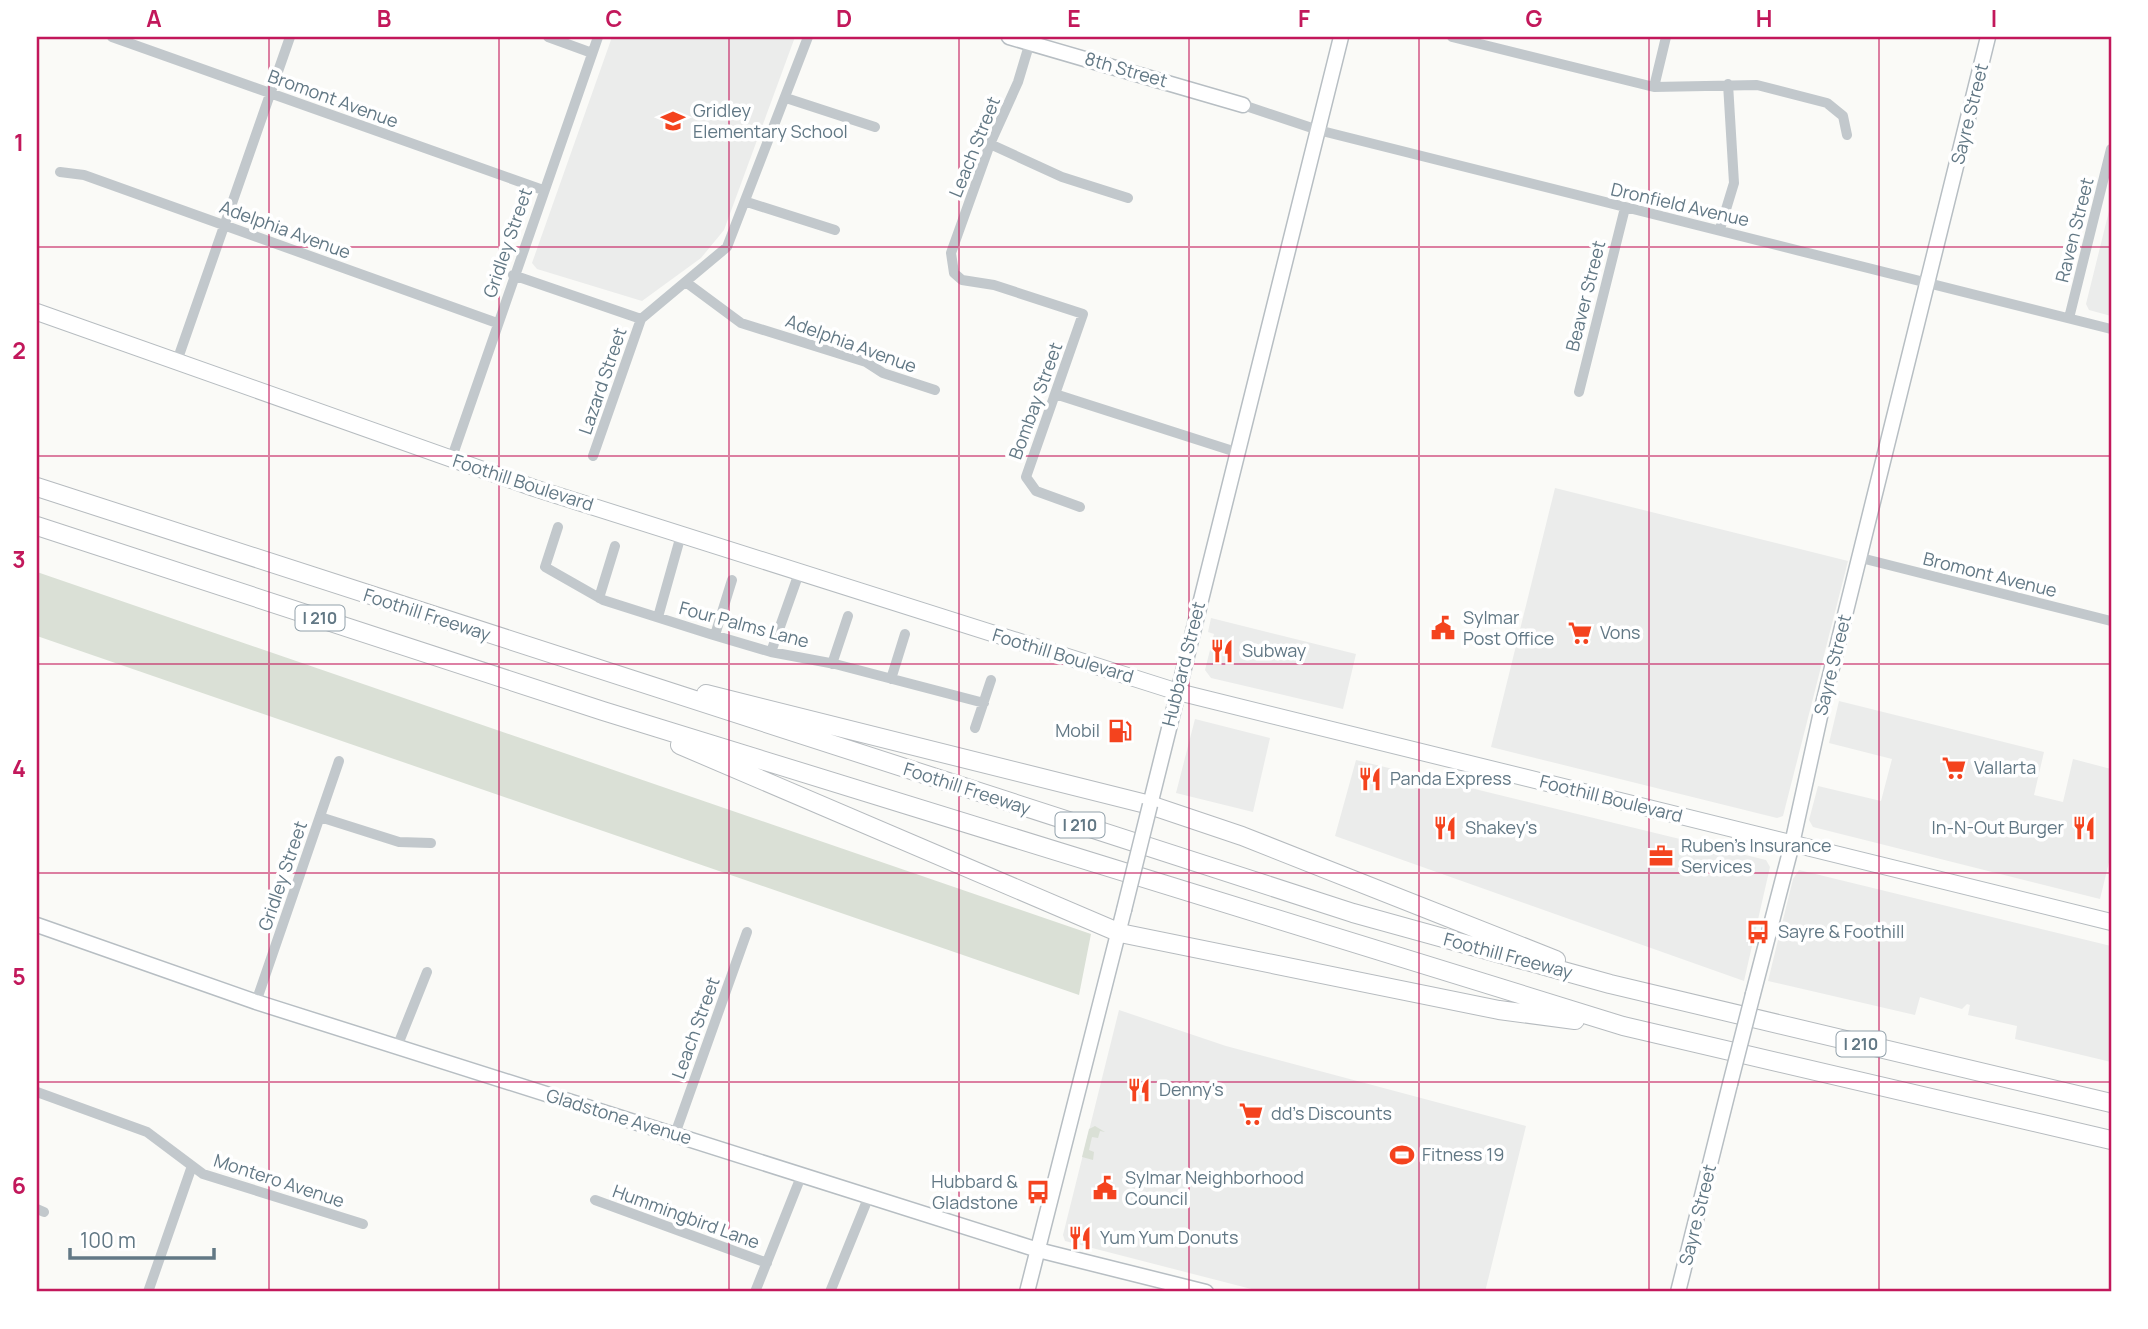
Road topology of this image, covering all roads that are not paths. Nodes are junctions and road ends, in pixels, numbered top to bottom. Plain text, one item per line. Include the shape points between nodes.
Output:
1 (111, 37) edge
2 (290, 37) edge
3 (548, 37) edge
4 (598, 37) edge
5 (808, 37) edge
6 (1009, 37) edge
7 (1341, 37) edge
8 (1452, 37) edge
9 (1666, 37) edge
10 (1988, 37) edge
11 (1482, 41) edge
12 (1030, 42) junction
13 (592, 53) junction
14 (1728, 84) junction
15 (1654, 87) junction
16 (270, 93) junction
17 (786, 98) junction
18 (1244, 105) joint
19 (875, 127) dead end
20 (1318, 130) junction
21 (1847, 135) dead end
22 (990, 145) junction
23 (2111, 149) edge
24 (60, 172) dead end
25 (543, 190) junction
26 (1128, 198) dead end
27 (747, 202) junction
28 (1625, 208) junction
29 (223, 225) junction
30 (1720, 229) junction
31 (835, 230) dead end
32 (513, 275) junction
33 (687, 283) junction
34 (1926, 284) junction
35 (37, 312) edge
36 (1083, 314) joint
37 (2069, 318) junction
38 (641, 319) junction
39 (497, 323) junction
40 (2111, 329) edge
41 (177, 361) junction
42 (935, 390) dead end
43 (1579, 392) dead end
44 (1055, 394) junction
45 (1236, 453) junction
46 (593, 456) dead end
47 (451, 460) junction
48 (37, 487) edge
49 (1080, 507) dead end
50 (37, 526) edge
51 (558, 527) dead end
52 (681, 535) junction
53 (615, 546) dead end
54 (1861, 558) junction
55 (799, 573) junction
56 (732, 580) dead end
57 (598, 598) junction
58 (848, 616) dead end
59 (658, 617) junction
60 (2111, 621) edge
61 (905, 634) dead end
62 (715, 635) junction
63 (771, 652) junction
64 (552, 656) junction
65 (832, 664) junction
66 (891, 679) junction
67 (991, 680) dead end
68 (1178, 692) junction
69 (984, 703) junction
70 (603, 711) junction
71 (975, 728) dead end
72 (338, 761) dead end
73 (1150, 805) junction
74 (320, 817) junction
75 (431, 844) dead end
76 (1792, 844) junction
77 (2111, 922) edge
78 (37, 925) edge
79 (747, 932) dead end
80 (1120, 933) junction
81 (427, 972) dead end
82 (1610, 984) junction
83 (256, 1002) junction
84 (1623, 1026) junction
85 (397, 1047) junction
86 (37, 1092) edge
87 (2111, 1103) edge
88 (675, 1134) junction
89 (2111, 1140) edge
90 (192, 1166) junction
91 (802, 1174) junction
92 (869, 1196) junction
93 (595, 1200) dead end
94 (363, 1224) dead end
95 (1038, 1250) junction
96 (767, 1263) junction
97 (148, 1292) edge
98 (755, 1292) edge
99 (830, 1292) edge
100 (1027, 1292) edge
101 (1206, 1292) edge
102 (1678, 1292) edge

1 - 16 street, Bromont Avenue
2 - 16 street
3 - 13 street
4 - 13 street, Gridley Street
5 - 17 street, Lazard Street
6 - 12 street, 8th Street
7 - 20 street, Hubbard Street
8 - 11 street
9 - 15 street
10 - 34 street, Sayre Street
11 - 15 street
12 - 18 street, 8th Street
12 - 22 street, Leach Street
13 - 25 street, Gridley Street
14 - 15 street
14 - 21 street via 1757,85 1827,103 1843,116
14 - 30 street via 1734,183
16 - 25 street, Bromont Avenue
16 - 29 street
17 - 19 street
17 - 27 street, Lazard Street
18 - 20 street, Dronfield Avenue
20 - 28 street, Dronfield Avenue
20 - 45 street, Hubbard Street
22 - 26 street via 1062,177
22 - 36 street, Leach Street via 951,253 954,273 962,280 994,285
23 - 37 street, Raven Street
24 - 29 street, Adelphia Avenue via 84,175
25 - 32 street, Gridley Street
27 - 31 street
27 - 33 street, Lazard Street via 727,247
28 - 30 street, Dronfield Avenue
28 - 43 street, Beaver Street
29 - 39 street, Adelphia Avenue
29 - 41 street
30 - 34 street, Dronfield Avenue
32 - 38 street
32 - 39 street, Gridley Street
33 - 38 street, Lazard Street
33 - 42 street, Adelphia Avenue via 741,323 866,362 883,373
34 - 37 street, Dronfield Avenue
34 - 54 street, Sayre Street
35 - 41 main road, Foothill Boulevard
36 - 44 street, Bombay Street
37 - 40 street, Dronfield Avenue
38 - 46 street, Lazard Street
39 - 47 street, Gridley Street
41 - 47 main road, Foothill Boulevard
44 - 45 street
44 - 49 street, Bombay Street via 1026,477 1036,491
45 - 68 street, Hubbard Street
47 - 52 main road, Foothill Boulevard
48 - 64 highway, Foothill Freeway / I 210
50 - 70 highway, Foothill Freeway / I 210
51 - 57 street, Four Palms Lane via 545,567
52 - 55 main road, Foothill Boulevard
52 - 59 street
53 - 57 street
54 - 60 street, Bromont Avenue
54 - 76 street, Sayre Street
55 - 63 street
55 - 68 main road, Foothill Boulevard
56 - 62 street
57 - 59 street, Four Palms Lane
58 - 65 street
59 - 62 street, Four Palms Lane
61 - 66 street
62 - 63 street, Four Palms Lane
63 - 65 street, Four Palms Lane
64 - 73 highway
64 - 82 highway, Foothill Freeway / I 210 via 1353,913
65 - 66 street, Four Palms Lane
66 - 69 street, Four Palms Lane
67 - 69 street
68 - 73 street, Hubbard Street
68 - 76 main road, Foothill Boulevard
69 - 71 street
70 - 80 highway
70 - 84 highway, Foothill Freeway / I 210
72 - 74 street, Gridley Street
73 - 80 street, Hubbard Street, bridge
73 - 82 highway via 1348,876
74 - 75 street via 399,842
74 - 83 street, Gridley Street
76 - 77 main road, Foothill Boulevard
76 - 102 street, Sayre Street, bridge
78 - 83 street, Gladstone Avenue
79 - 88 street, Leach Street
80 - 84 highway via 1499,1010
80 - 95 street, Hubbard Street
81 - 85 street
82 - 87 highway, Foothill Freeway / I 210
83 - 85 street, Gladstone Avenue
84 - 89 highway, Foothill Freeway / I 210
85 - 88 street, Gladstone Avenue
86 - 90 street, Montero Avenue via 147,1132
88 - 91 street, Gladstone Avenue
90 - 94 street, Montero Avenue via 203,1174
90 - 97 street
91 - 92 street, Gladstone Avenue
91 - 96 street
92 - 95 street, Gladstone Avenue
92 - 99 street
93 - 96 street, Hummingbird Lane
95 - 100 street, Hubbard Street
95 - 101 street, Gladstone Avenue
96 - 98 street

